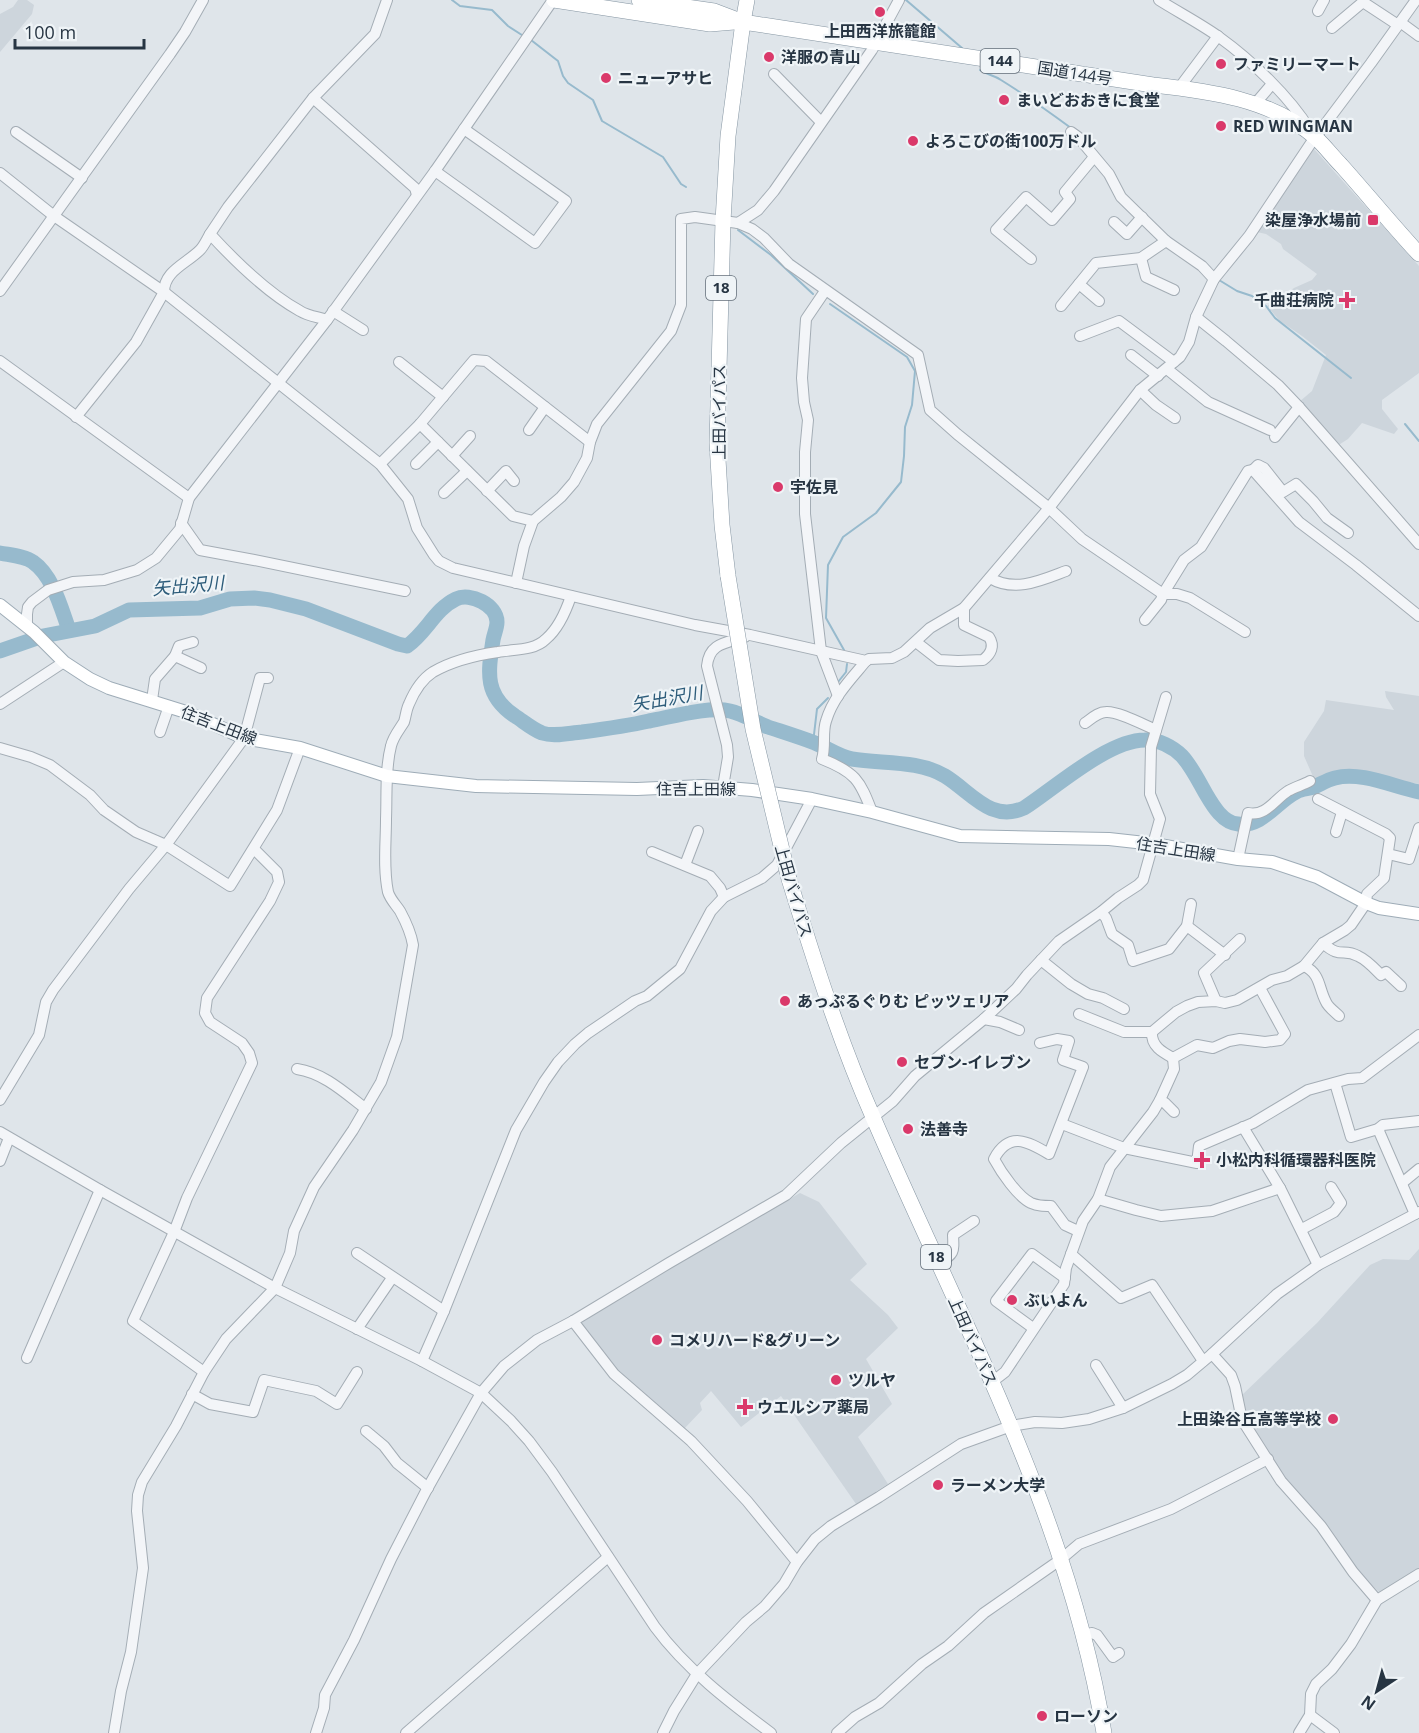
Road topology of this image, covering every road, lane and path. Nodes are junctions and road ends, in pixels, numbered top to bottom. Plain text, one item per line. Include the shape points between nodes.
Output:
1 (203, 0) edge
2 (387, 0) edge
3 (554, 0) edge
4 (639, 0) edge
5 (747, 0) edge
6 (899, 0) edge
7 (1324, 0) edge
8 (1351, 0) edge
9 (1416, 0) edge
10 (1162, 1) edge
11 (1363, 1) edge
12 (1318, 11) dead end
13 (743, 22) junction
14 (1399, 24) junction
15 (1332, 28) dead end
16 (1218, 36) junction
17 (1419, 36) edge
18 (875, 43) junction
19 (774, 74) dead end
20 (1272, 84) junction
21 (1179, 88) junction
22 (313, 98) junction
23 (1255, 104) junction
24 (821, 122) junction
25 (464, 129) junction
26 (16, 132) dead end
27 (1071, 132) dead end
28 (1315, 138) junction
29 (1094, 157) junction
30 (435, 171) junction
31 (0, 173) edge
32 (82, 177) junction
33 (417, 195) junction
34 (54, 216) junction
35 (1142, 218) junction
36 (730, 222) junction
37 (1114, 222) dead end
38 (210, 234) junction
39 (1166, 241) junction
40 (1419, 254) edge
41 (1141, 258) junction
42 (1031, 259) dead end
43 (1214, 279) junction
44 (1079, 284) junction
45 (1174, 290) dead end
46 (0, 291) edge
47 (825, 291) junction
48 (164, 292) junction
49 (1099, 300) dead end
50 (1061, 306) dead end
51 (330, 315) junction
52 (1196, 317) junction
53 (363, 330) dead end
54 (1080, 336) dead end
55 (1131, 355) dead end
56 (0, 361) edge
57 (399, 362) dead end
58 (1166, 369) junction
59 (278, 382) junction
60 (1140, 390) junction
61 (443, 397) junction
62 (545, 407) junction
63 (1299, 407) junction
64 (76, 417) junction
65 (1175, 418) dead end
66 (420, 424) junction
67 (529, 430) dead end
68 (470, 436) dead end
69 (438, 442) junction
70 (590, 442) junction
71 (452, 456) junction
72 (380, 464) junction
73 (416, 464) dead end
74 (1253, 470) junction
75 (467, 471) junction
76 (514, 481) dead end
77 (487, 491) junction
78 (444, 493) dead end
79 (189, 498) junction
80 (1049, 508) junction
81 (533, 521) junction
82 (182, 523) junction
83 (1348, 533) dead end
84 (1419, 544) edge
85 (1066, 571) dead end
86 (990, 578) junction
87 (516, 583) junction
88 (405, 591) dead end
89 (1163, 594) junction
90 (570, 596) junction
91 (0, 605) edge
92 (964, 608) junction
93 (1419, 616) edge
94 (1145, 620) dead end
95 (31, 629) junction
96 (1245, 632) dead end
97 (750, 635) junction
98 (193, 642) dead end
99 (916, 642) junction
100 (821, 651) junction
101 (176, 656) junction
102 (866, 660) junction
103 (64, 662) junction
104 (201, 668) dead end
105 (268, 678) dead end
106 (838, 696) junction
107 (1166, 698) dead end
108 (152, 700) junction
109 (0, 704) edge
110 (169, 706) junction
111 (1085, 723) dead end
112 (1156, 731) junction
113 (160, 732) dead end
114 (244, 738) junction
115 (300, 747) junction
116 (0, 748) edge
117 (387, 776) junction
118 (1310, 782) dead end
119 (723, 787) junction
120 (812, 799) junction
121 (1318, 799) dead end
122 (1342, 812) junction
123 (872, 813) junction
124 (1419, 828) edge
125 (698, 831) dead end
126 (1336, 832) dead end
127 (1154, 844) junction
128 (166, 845) junction
129 (254, 849) junction
130 (652, 852) dead end
131 (1388, 854) junction
132 (1238, 860) junction
133 (685, 865) junction
134 (724, 897) junction
135 (1366, 903) junction
136 (1191, 904) dead end
137 (1101, 912) junction
138 (1419, 914) edge
139 (1187, 926) junction
140 (1240, 939) dead end
141 (1323, 943) junction
142 (1225, 955) junction
143 (1041, 960) junction
144 (1304, 966) junction
145 (1401, 986) dead end
146 (1260, 988) junction
147 (1216, 1001) junction
148 (1124, 1009) dead end
149 (1079, 1014) dead end
150 (1339, 1016) dead end
151 (984, 1019) junction
152 (1019, 1029) dead end
153 (1152, 1032) junction
154 (1419, 1035) edge
155 (1040, 1043) dead end
156 (1173, 1058) junction
157 (297, 1069) dead end
158 (1335, 1083) junction
159 (0, 1100) edge
160 (1160, 1100) junction
161 (366, 1109) junction
162 (1174, 1112) dead end
163 (872, 1116) junction
164 (1419, 1121) edge
165 (1062, 1124) junction
166 (1243, 1128) junction
167 (1378, 1130) junction
168 (5, 1135) edge
169 (1124, 1149) junction
170 (0, 1161) edge
171 (1419, 1168) edge
172 (1402, 1183) junction
173 (1331, 1187) dead end
174 (1280, 1188) junction
175 (100, 1190) junction
176 (1098, 1199) junction
177 (1417, 1213) edge
178 (974, 1221) dead end
179 (1302, 1229) junction
180 (1078, 1231) junction
181 (174, 1232) junction
182 (357, 1253) dead end
183 (1071, 1254) junction
184 (939, 1263) junction
185 (1318, 1264) junction
186 (392, 1278) junction
187 (1065, 1278) junction
188 (275, 1288) junction
189 (444, 1311) junction
190 (573, 1321) junction
191 (1033, 1328) junction
192 (357, 1329) junction
193 (27, 1358) dead end
194 (1208, 1358) junction
195 (422, 1361) junction
196 (1096, 1365) dead end
197 (204, 1372) junction
198 (357, 1372) dead end
199 (992, 1382) junction
200 (192, 1394) junction
201 (481, 1394) junction
202 (1123, 1408) junction
203 (1011, 1426) junction
204 (366, 1431) dead end
205 (1268, 1459) junction
206 (428, 1488) junction
207 (608, 1557) junction
208 (1060, 1560) junction
209 (797, 1562) junction
210 (1419, 1574) edge
211 (1377, 1600) junction
212 (1083, 1635) junction
213 (1119, 1653) dead end
214 (697, 1674) junction
215 (1310, 1715) junction
216 (114, 1733) edge
217 (316, 1733) edge
218 (406, 1733) edge
219 (663, 1733) edge
220 (771, 1733) edge
221 (837, 1733) edge
222 (1104, 1733) edge
223 (1299, 1733) edge
224 (1334, 1733) edge

1 - 32 street via 170,54
2 - 22 street via 375,34
3 - 13 highway, 144 via 710,24
3 - 25 street
4 - 13 highway, 144 via 714,12
5 - 13 highway, 上田バイパス / 18
6 - 18 street
7 - 12 street
8 - 11 street
9 - 14 street
10 - 16 street
11 - 14 street
11 - 15 street
13 - 18 highway, 国道144号 / 144
13 - 36 highway, 上田バイパス / 18 via 728,136
14 - 17 street
14 - 28 street
16 - 20 street
16 - 21 street
18 - 21 highway, 国道144号 / 144
18 - 24 street
19 - 24 street
20 - 23 street
20 - 28 street
21 - 23 highway, 国道144号 / 144
22 - 33 street via 415,188
22 - 38 street
23 - 28 highway, 国道144号 / 144
24 - 36 street via 758,210
25 - 30 street
25 - 30 street via 566,201 535,243
26 - 32 street
27 - 29 street
28 - 40 highway, 国道144号 / 144
28 - 43 street via 1249,236
29 - 35 street via 1121,197
29 - 42 street via 1065,192 1070,199 1052,220 1026,198 996,230
30 - 33 street
31 - 34 street
32 - 34 street
33 - 51 street
34 - 46 street
34 - 48 street
35 - 37 street via 1127,234
35 - 39 street
36 - 47 street via 752,229
36 - 70 street via 681,219 681,305 671,331 597,424
36 - 163 highway, 上田バイパス / 18, bridge via 717,442 728,576 753,729 789,879 823,987
38 - 48 street via 200,250 174,270 164,284
38 - 51 street via 268,289 301,312
39 - 41 street
39 - 43 street
41 - 44 street via 1096,263
41 - 45 street via 1146,278
43 - 52 street
44 - 49 street
44 - 50 street
47 - 80 street via 918,356 930,410
47 - 100 street via 806,318 802,378 808,420 805,514
48 - 59 street
48 - 64 street via 136,342
51 - 53 street
51 - 59 street
52 - 58 street via 1186,349
52 - 63 street
54 - 58 street via 1119,321
55 - 58 street
56 - 64 street
57 - 61 street
58 - 60 street
58 - 63 street via 1208,402 1273,434
59 - 72 street
59 - 79 street
60 - 65 street
60 - 80 street
61 - 62 street via 474,360 486,361
61 - 66 street
62 - 67 street
62 - 70 street
63 - 84 street
64 - 79 street
66 - 69 street
66 - 72 street
68 - 71 street
69 - 71 street
69 - 73 street
70 - 81 street via 587,458 574,482
71 - 75 street
72 - 87 street via 408,499 417,528 439,561
74 - 83 street via 1258,465 1264,468 1283,492 1296,484 1327,518
74 - 89 street via 1248,471 1201,547 1184,560
74 - 93 street via 1299,522
75 - 77 street
75 - 78 street
76 - 77 street via 506,471
77 - 81 street via 513,516
79 - 82 street
80 - 86 street
80 - 89 street via 1082,539
81 - 87 street
82 - 88 street via 200,550
82 - 95 street via 156,558 136,570 104,580 73,582 51,589 32,602 27,614
85 - 86 street via 1019,585
86 - 92 street
87 - 90 street
89 - 94 street
89 - 96 street via 1190,598
90 - 97 street
90 - 117 street via 566,610 546,639 532,647 499,651 443,667 423,680 393,738
91 - 95 main road, 住吉上田線
92 - 99 street via 930,628
92 - 99 street via 964,624 991,640 990,653 983,660 939,660
95 - 103 main road, 住吉上田線
97 - 100 street
97 - 119 street via 717,646 710,652 707,666 728,745
98 - 101 street via 178,646
99 - 102 street via 892,658
100 - 102 street
100 - 106 street
101 - 104 street
101 - 108 street via 155,679
102 - 106 street
103 - 108 main road, 住吉上田線 via 90,680
103 - 109 street
105 - 114 street via 260,678
106 - 123 street via 825,722 822,759 842,767 861,784
107 - 112 street
108 - 110 main road, 住吉上田線
110 - 113 street
110 - 114 main road, 住吉上田線
111 - 112 street via 1106,712
112 - 127 street via 1151,747 1150,794 1160,819
114 - 115 main road, 住吉上田線
114 - 128 street
115 - 117 main road, 住吉上田線
115 - 129 street via 277,810
116 - 128 street via 50,765 104,810 136,832
117 - 119 main road, 住吉上田線 via 476,786
117 - 161 street via 387,886 411,933 413,945 397,1037 381,1082
118 - 132 street via 1289,790 1267,809 1255,815 1248,813
119 - 120 main road, 住吉上田線
120 - 123 main road, 住吉上田線
120 - 134 street via 777,865
121 - 122 street
122 - 126 street
122 - 131 street via 1386,834 1390,838
123 - 127 main road, 住吉上田線 via 960,836 1109,839
124 - 131 street via 1409,859
125 - 133 street
127 - 132 main road, 住吉上田線
127 - 137 street via 1143,880
128 - 129 street via 230,886
128 - 159 street via 53,990 46,1002 39,1035
129 - 181 street via 277,872 279,882 207,998 205,1013 210,1022 242,1043 252,1063
130 - 133 street
131 - 135 street via 1384,878 1367,894
132 - 135 main road, 住吉上田線 via 1272,862 1317,877
133 - 134 street via 710,876
134 - 189 street via 711,911 680,969 647,996 588,1033 544,1082 516,1131
135 - 138 main road, 住吉上田線
135 - 141 street via 1345,930
136 - 139 street
137 - 139 street via 1112,934 1128,945 1133,962 1169,949
137 - 143 street via 1059,941
139 - 142 street
140 - 142 street
141 - 144 street
141 - 145 street via 1332,951 1355,954
142 - 147 street via 1204,973
143 - 148 street via 1071,984
143 - 151 street
144 - 146 street
144 - 150 street via 1317,976 1326,1002
146 - 147 street via 1237,1000
146 - 156 street via 1285,1034 1280,1040 1240,1039 1213,1048 1197,1045
147 - 153 street via 1187,1006
149 - 153 street via 1124,1032
151 - 152 street
151 - 163 street
153 - 156 street via 1157,1047
154 - 158 street via 1362,1078
155 - 165 street via 1069,1041 1063,1060 1083,1067
156 - 160 street via 1174,1068
157 - 161 street via 321,1076
158 - 166 street via 1308,1090
158 - 167 street via 1351,1137
160 - 162 street
160 - 169 street
161 - 188 street via 314,1187
163 - 184 highway, 上田バイパス / 18
163 - 190 street via 786,1195
164 - 167 street via 1383,1125
165 - 169 street
165 - 180 street via 1049,1154 1020,1140 999,1150 994,1159 1028,1202 1051,1206 1065,1225
166 - 169 street via 1199,1146 1197,1163
166 - 174 street
167 - 172 street
168 - 170 street
168 - 175 street
169 - 176 street via 1110,1167
171 - 172 street
172 - 177 street
173 - 179 street via 1341,1203 1334,1212
174 - 176 street via 1212,1211 1161,1216
174 - 179 street
175 - 181 street
175 - 193 street
176 - 180 street
177 - 185 street
178 - 184 street via 953,1235 951,1255
179 - 185 street
180 - 183 street
181 - 188 street
181 - 197 street via 133,1321
182 - 186 street
183 - 187 street
183 - 194 street via 1121,1298 1152,1285
184 - 199 highway, 上田バイパス / 18
185 - 194 street via 1277,1294
186 - 189 street
186 - 192 street
187 - 191 street
187 - 191 street via 1032,1254 996,1301
188 - 192 street
188 - 197 street via 226,1339
189 - 195 street
190 - 201 street via 537,1340 504,1366
190 - 209 street via 614,1374 691,1441
191 - 199 street via 1005,1372
192 - 195 street
194 - 202 street via 1172,1384
194 - 205 street via 1231,1375 1241,1415
195 - 201 street
196 - 202 street
197 - 200 street
198 - 200 street via 338,1404 316,1391 264,1380 253,1412 210,1404
199 - 203 highway, 上田バイパス / 18
200 - 216 street via 138,1495 143,1568
201 - 206 street
201 - 207 street via 529,1440
202 - 203 street via 1089,1419
203 - 208 highway, 上田バイパス / 18
203 - 209 street via 961,1444 831,1526
204 - 206 street
205 - 208 street via 1172,1509 1079,1544
205 - 211 street via 1281,1481
206 - 217 street via 325,1695
207 - 214 street via 670,1647
207 - 218 street
208 - 212 highway, 上田バイパス / 18
208 - 221 street via 984,1613 879,1703
209 - 214 street via 765,1606
210 - 211 street
211 - 215 street via 1351,1644 1316,1684 1311,1694
212 - 213 street via 1097,1635 1113,1657
212 - 222 highway, 上田バイパス / 18
214 - 219 street
214 - 220 street
215 - 223 street
215 - 224 street

